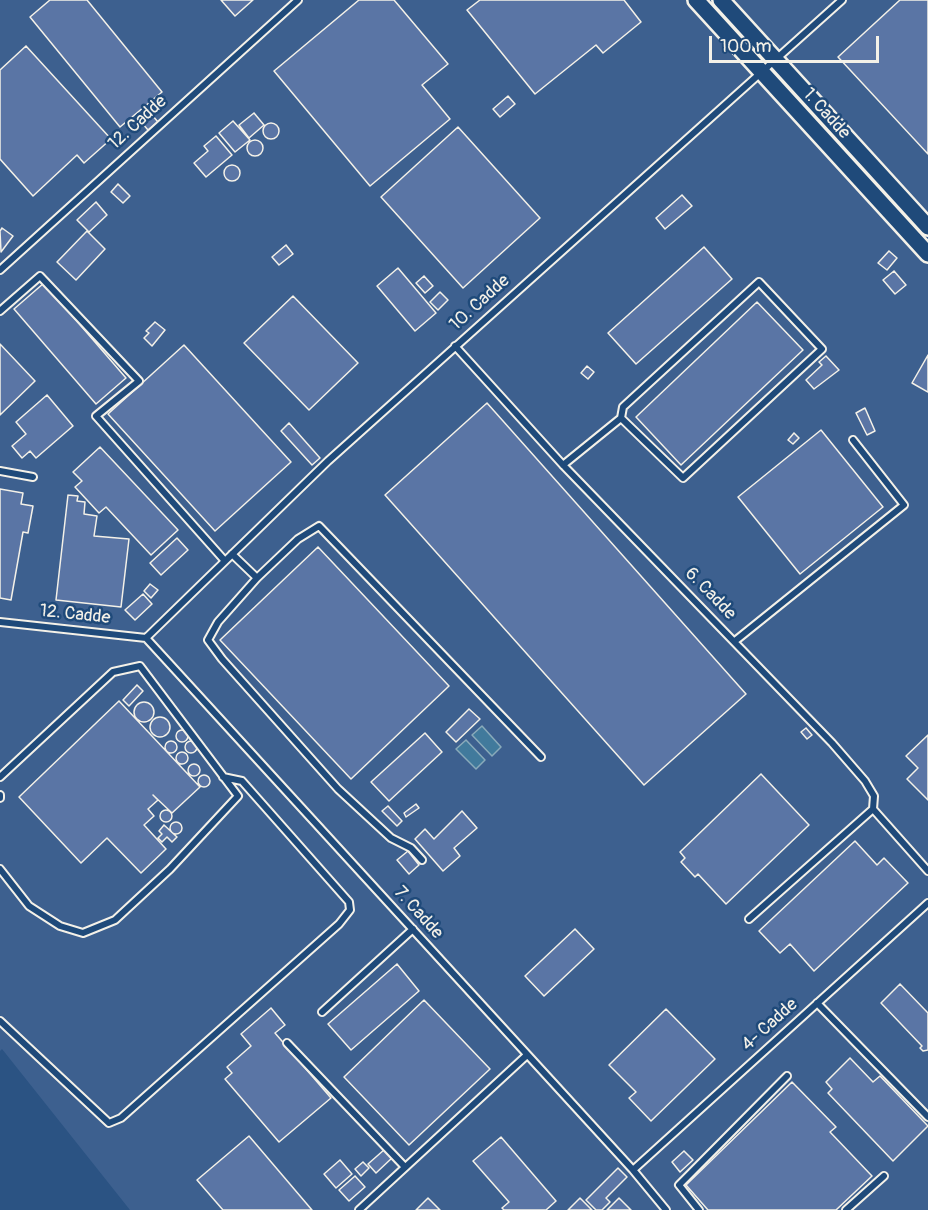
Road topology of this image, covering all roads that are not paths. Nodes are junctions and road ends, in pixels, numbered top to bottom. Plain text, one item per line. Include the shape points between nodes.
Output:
1 (298, 0) edge
2 (696, 0) edge
3 (842, 0) edge
4 (723, 1) edge
5 (709, 14) junction
6 (776, 60) junction
7 (760, 71) junction
8 (928, 227) edge
9 (928, 254) edge
10 (0, 270) edge
11 (0, 311) edge
12 (455, 346) junction
13 (621, 418) junction
14 (853, 441) dead end
15 (563, 465) junction
16 (0, 471) edge
17 (33, 477) dead end
18 (232, 554) junction
19 (225, 561) junction
20 (257, 578) junction
21 (0, 622) edge
22 (146, 638) junction
23 (735, 641) junction
24 (541, 757) dead end
25 (0, 777) edge
26 (222, 777) junction
27 (873, 809) junction
28 (422, 860) dead end
29 (0, 869) edge
30 (928, 871) edge
31 (928, 903) edge
32 (749, 919) dead end
33 (413, 929) junction
34 (817, 1003) junction
35 (322, 1012) dead end
36 (0, 1021) edge
37 (287, 1043) dead end
38 (527, 1054) junction
39 (787, 1076) dead end
40 (928, 1118) edge
41 (405, 1167) junction
42 (633, 1170) junction
43 (885, 1176) dead end
44 (359, 1210) edge
45 (666, 1210) edge
46 (699, 1210) edge
47 (846, 1210) edge

1 - 10 lane, 12. Cadde
2 - 5 street, 1. Cadde
3 - 6 lane, 10. Cadde
4 - 5 lane
4 - 6 street
5 - 7 street, 1. Cadde
6 - 7 lane, 10. Cadde
6 - 8 street
7 - 9 street, 1. Cadde
7 - 12 lane, 10. Cadde
11 - 19 lane via 40,276 139,381 96,416
12 - 15 lane, 6. Cadde
12 - 18 lane, 10. Cadde
13 - 13 lane via 623,407 759,282 822,349 683,478
13 - 15 lane
14 - 23 lane via 904,505
15 - 23 lane, 6. Cadde
16 - 17 lane
18 - 19 lane, 10. Cadde
18 - 20 lane
19 - 22 lane, 10. Cadde
20 - 24 lane via 298,539 318,526
20 - 28 lane via 218,622 208,640 338,789 391,838 411,848
21 - 22 lane, 12. Cadde
22 - 33 lane, 7. Cadde
23 - 27 lane, 6. Cadde via 865,781 874,796
25 - 26 lane via 113,672 140,666
26 - 29 lane via 238,796 170,869 115,920 83,933 60,927 29,906
26 - 36 lane via 242,781 349,902 350,910 339,924 120,1118 109,1123
27 - 30 lane, 6. Cadde
27 - 32 lane
31 - 34 lane, 4- Cadde
33 - 35 lane
33 - 38 lane, 7. Cadde
34 - 40 lane
34 - 42 lane, 4- Cadde
37 - 41 lane
38 - 41 lane
38 - 42 lane, 7. Cadde
39 - 46 lane via 679,1185
41 - 44 lane
42 - 45 lane, 7. Cadde
43 - 47 lane

